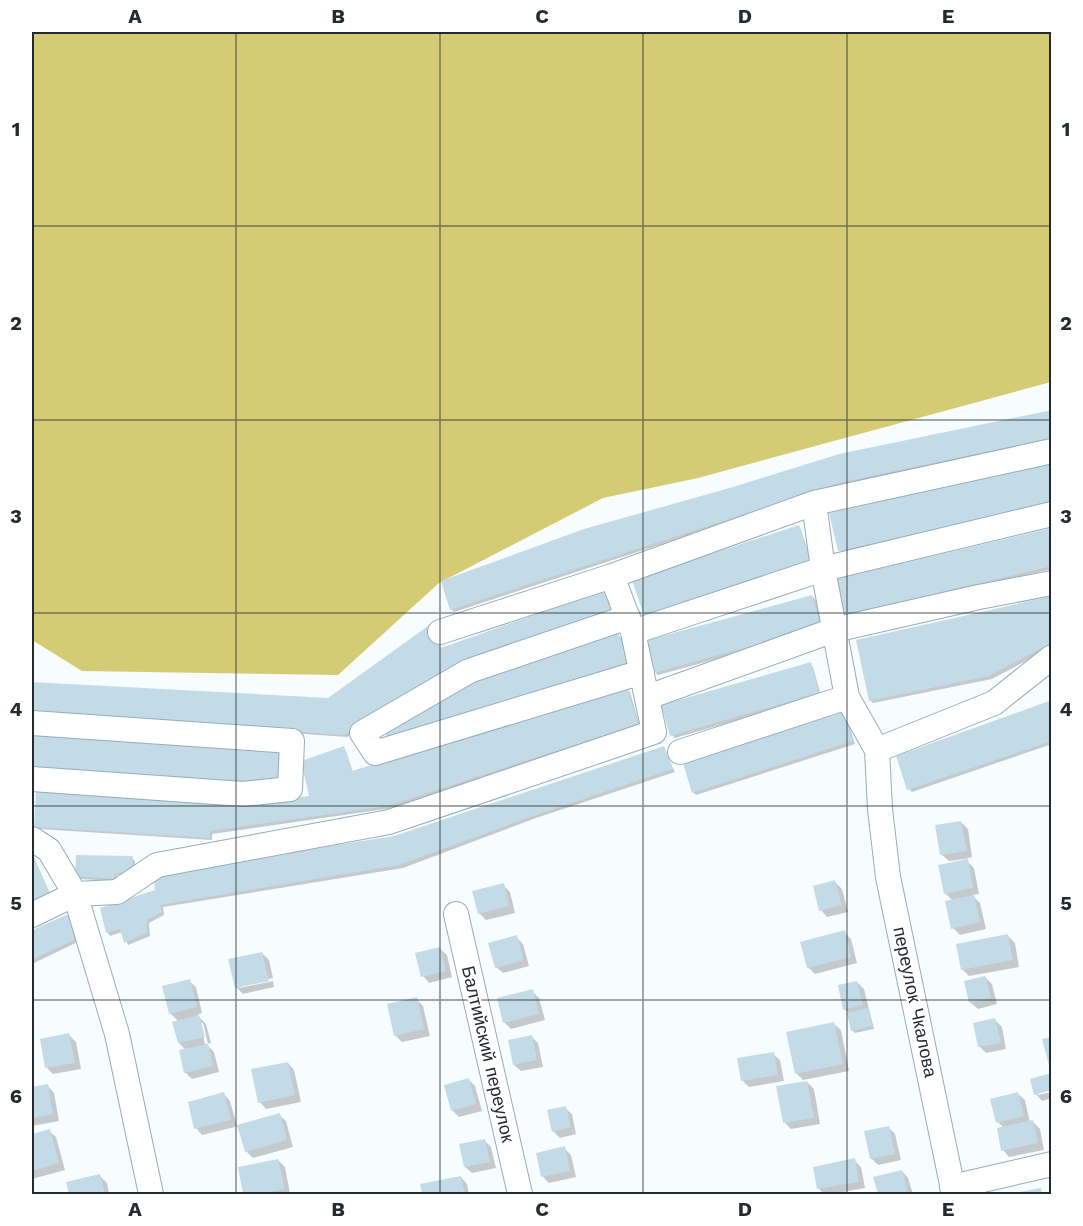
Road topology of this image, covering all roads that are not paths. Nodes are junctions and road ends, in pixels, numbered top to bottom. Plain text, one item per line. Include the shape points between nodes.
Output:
1 (1052, 451) edge
2 (814, 503) junction
3 (1052, 514) edge
4 (823, 569) junction
5 (612, 576) junction
6 (1052, 583) edge
7 (631, 624) junction
8 (834, 630) junction
9 (440, 632) dead end
10 (1052, 657) edge
11 (642, 672) junction
12 (1052, 680) edge
13 (648, 697) junction
14 (847, 697) junction
15 (994, 703) junction
16 (32, 723) edge
17 (877, 750) junction
18 (680, 753) dead end
19 (32, 779) edge
20 (32, 838) edge
21 (75, 894) junction
22 (456, 914) dead end
23 (32, 915) edge
24 (1052, 1164) edge
25 (953, 1191) edge
26 (152, 1194) edge
27 (520, 1194) edge

1 - 2 street
2 - 4 street
2 - 5 street
3 - 4 street
4 - 7 street
4 - 8 street
5 - 7 street
5 - 9 street
6 - 8 street
7 - 11 street
7 - 11 street via 469,671 362,733 375,753
8 - 13 street
8 - 14 street
10 - 15 street
11 - 13 street
12 - 15 street
13 - 21 street via 654,732 389,822 157,865 117,892
14 - 17 street
14 - 18 street
15 - 17 street
16 - 19 street via 292,741 290,789 243,794
17 - 25 street, переулок Чкалова via 888,877
20 - 21 street via 49,850
21 - 23 street
21 - 26 street via 117,1034
22 - 27 street, Балтийский переулок
24 - 25 street

